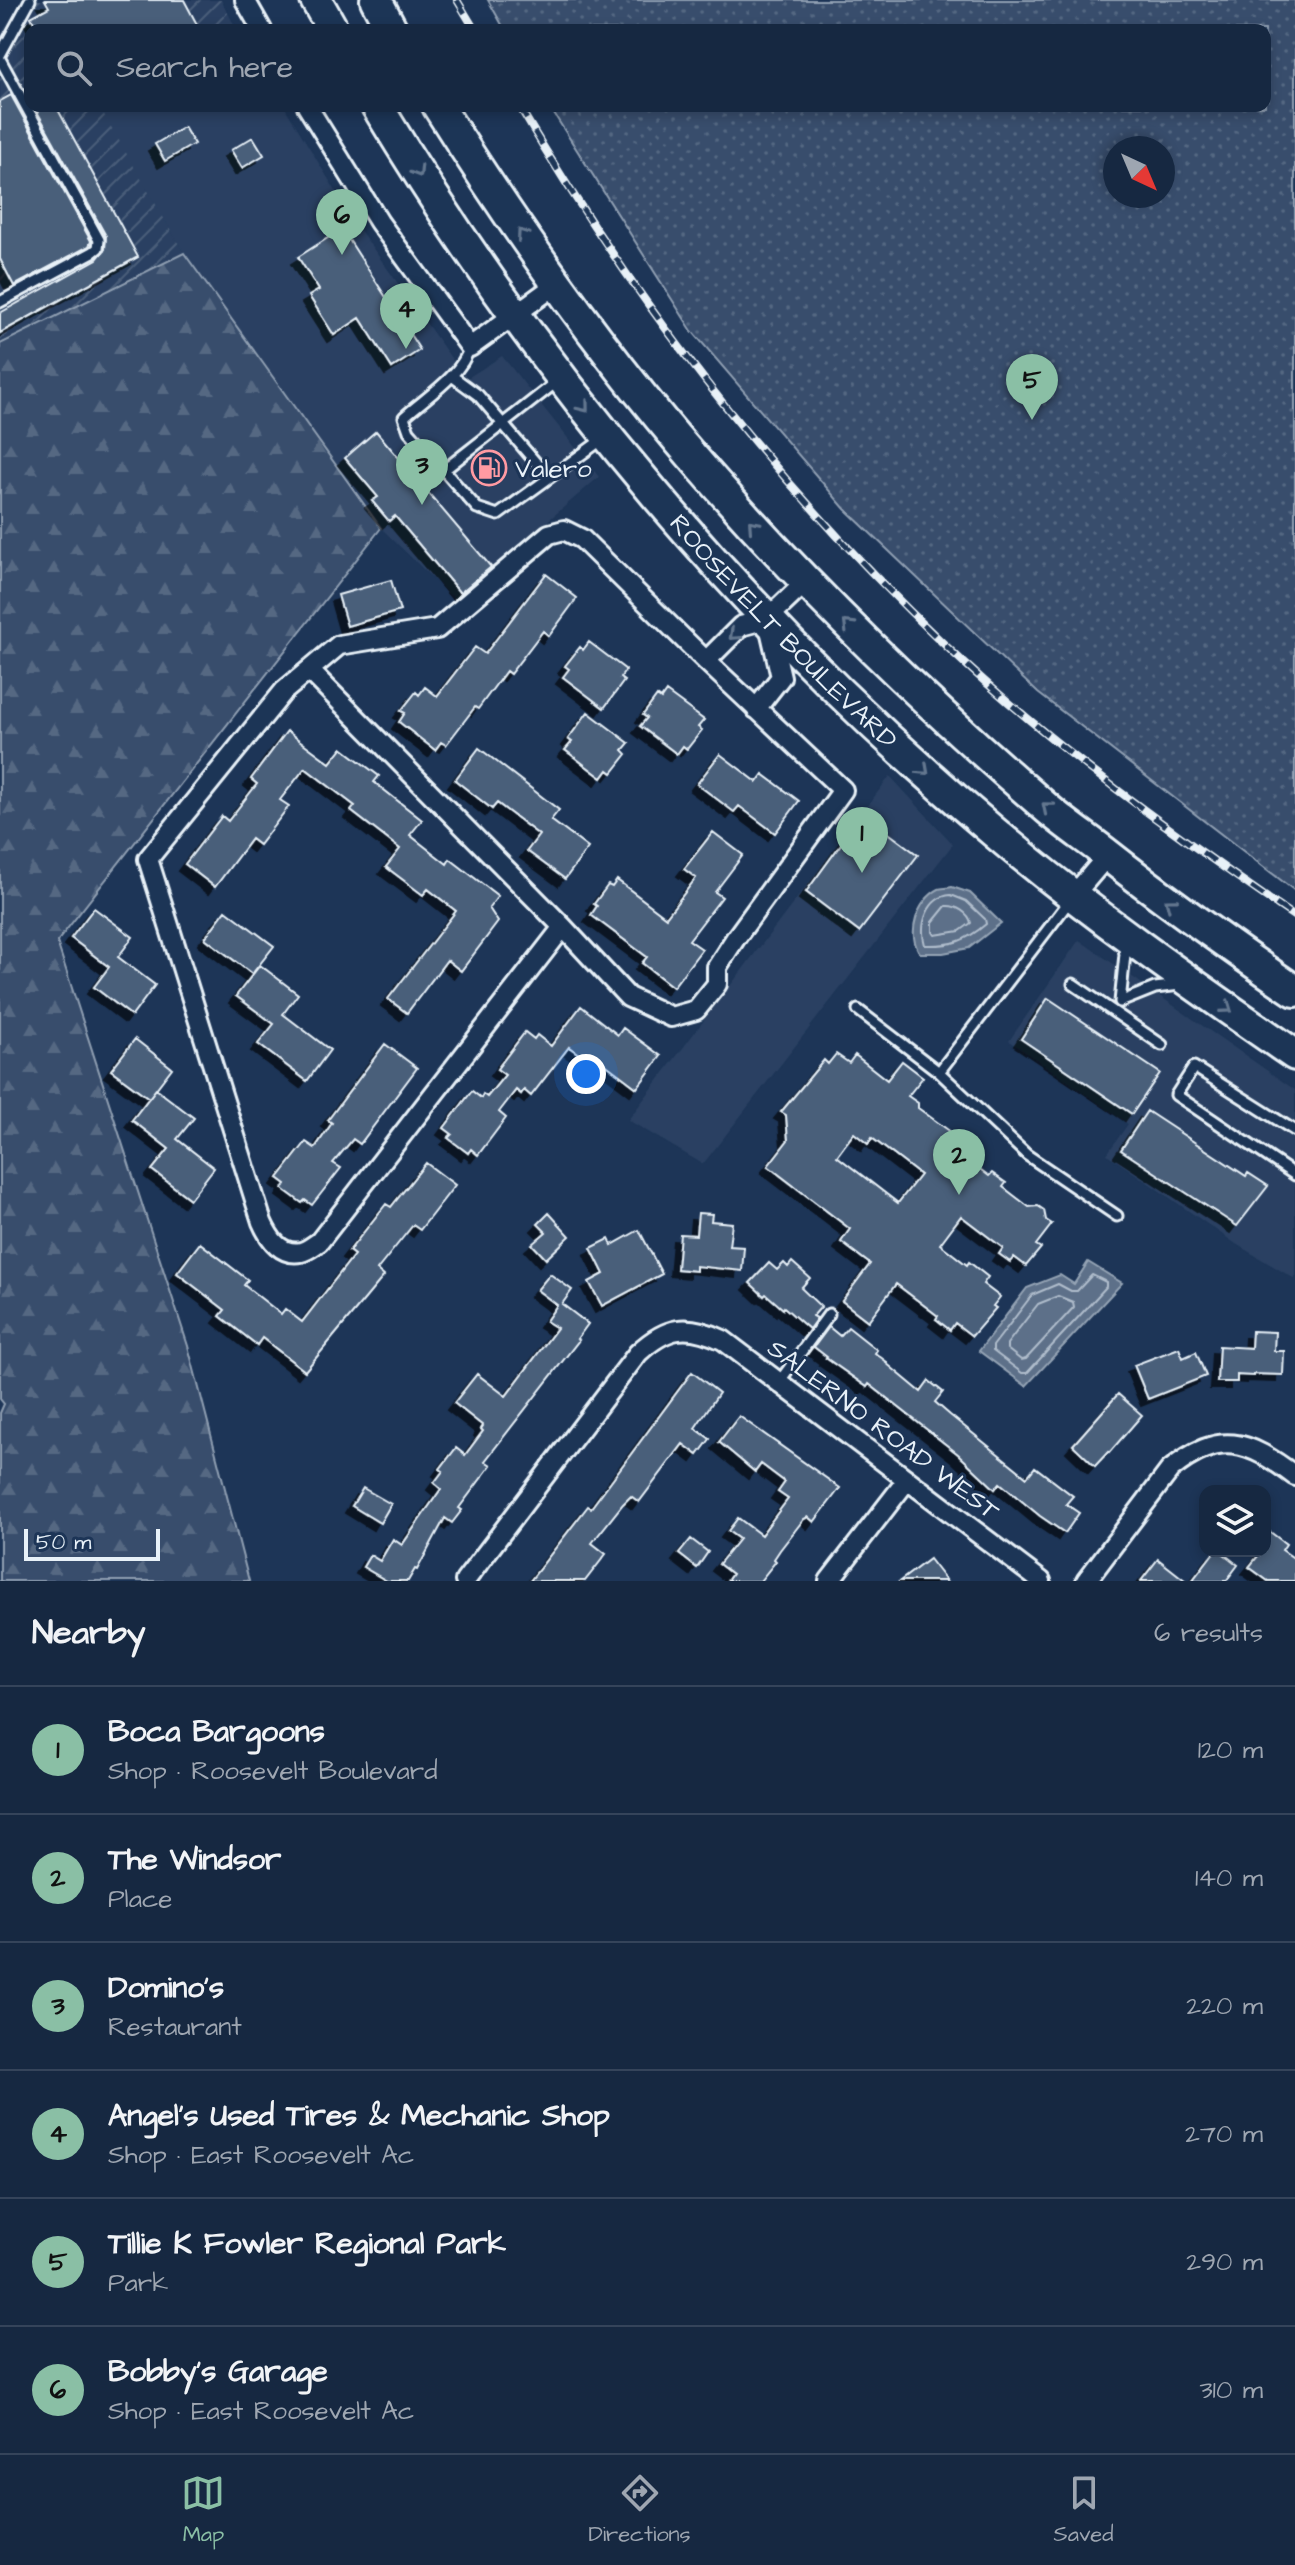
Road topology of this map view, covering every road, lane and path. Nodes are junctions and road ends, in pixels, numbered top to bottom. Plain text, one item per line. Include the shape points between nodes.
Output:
1 (30, 0) edge
2 (245, 0) edge
3 (316, 0) edge
4 (376, 0) edge
5 (259, 24) edge
6 (330, 24) edge
7 (389, 24) edge
8 (0, 57) edge
9 (24, 101) edge
10 (30, 112) edge
11 (311, 112) edge
12 (381, 112) edge
13 (442, 112) edge
14 (557, 284) junction
15 (0, 302) edge
16 (514, 314) junction
17 (470, 347) junction
18 (452, 376) junction
19 (562, 378) junction
20 (503, 424) junction
21 (607, 436) junction
22 (444, 470) junction
23 (549, 478) junction
24 (806, 582) junction
25 (767, 619) junction
26 (706, 661) junction
27 (310, 671) junction
28 (756, 709) junction
29 (1108, 855) junction
30 (1073, 896) junction
31 (563, 927) junction
32 (1120, 933) junction
33 (1073, 984) dead end
34 (1193, 984) junction
35 (1295, 991) edge
36 (1120, 1002) junction
37 (858, 1010) dead end
38 (1114, 1012) junction
39 (1162, 1045) dead end
40 (1295, 1055) edge
41 (939, 1072) junction
42 (1295, 1131) edge
43 (1295, 1175) edge
44 (1117, 1216) dead end
45 (829, 1314) dead end
46 (779, 1382) junction
47 (1295, 1476) edge
48 (907, 1480) junction
49 (465, 1581) edge
50 (829, 1581) edge
51 (1041, 1581) edge
52 (1086, 1581) edge

1 - 8 lane
2 - 5 street
3 - 6 highway
4 - 7 highway
8 - 9 lane
10 - 15 lane via 99,240 98,248
11 - 17 street via 379,222
12 -> 16 highway, ROOSEVELT BOULEVARD
14 -> 13 highway, ROOSEVELT BOULEVARD
14 - 16 street
24 -> 14 highway, ROOSEVELT BOULEVARD via 683,446
16 - 17 street
16 - 19 highway, ROOSEVELT BOULEVARD
17 - 18 lane
18 - 20 lane
18 - 22 lane via 404,417 409,431
19 - 20 lane
19 -> 21 highway, ROOSEVELT BOULEVARD
20 - 22 lane
20 - 23 lane
21 - 23 lane
21 - 25 highway, ROOSEVELT BOULEVARD
22 - 23 lane via 477,508 498,515
24 - 25 street
29 -> 24 highway, ROOSEVELT BOULEVARD via 930,706
25 -> 26 street via 741,626
25 - 28 street via 781,677
25 -> 30 highway, ROOSEVELT BOULEVARD via 916,764
26 - 27 street via 582,539 564,530 549,534 437,629 339,645
26 - 28 street
27 - 31 street
27 - 31 street via 284,691 148,859 262,1222 280,1249 302,1252 319,1242
28 - 31 street via 843,790 735,939 717,967 717,984 696,1010 671,1017 628,997
29 - 30 street
35 -> 29 highway, ROOSEVELT BOULEVARD
30 - 32 highway, ROOSEVELT BOULEVARD
30 - 41 lane
32 - 34 highway, ROOSEVELT BOULEVARD
32 - 36 lane via 1125,954
33 - 38 lane
34 - 36 lane via 1167,985
34 -> 40 highway, ROOSEVELT BOULEVARD
36 - 38 lane
37 - 41 lane
38 - 39 lane
41 - 44 lane via 1027,1155
42 - 43 lane via 1194,1067 1176,1095
45 - 46 lane
46 - 48 street, SALERNO ROAD WEST
46 - 49 street, SALERNO ROAD WEST via 708,1333 690,1328 653,1340
47 - 52 street via 1247,1446 1223,1444 1188,1456 1170,1470
48 - 50 street
48 - 51 street, SALERNO ROAD WEST

